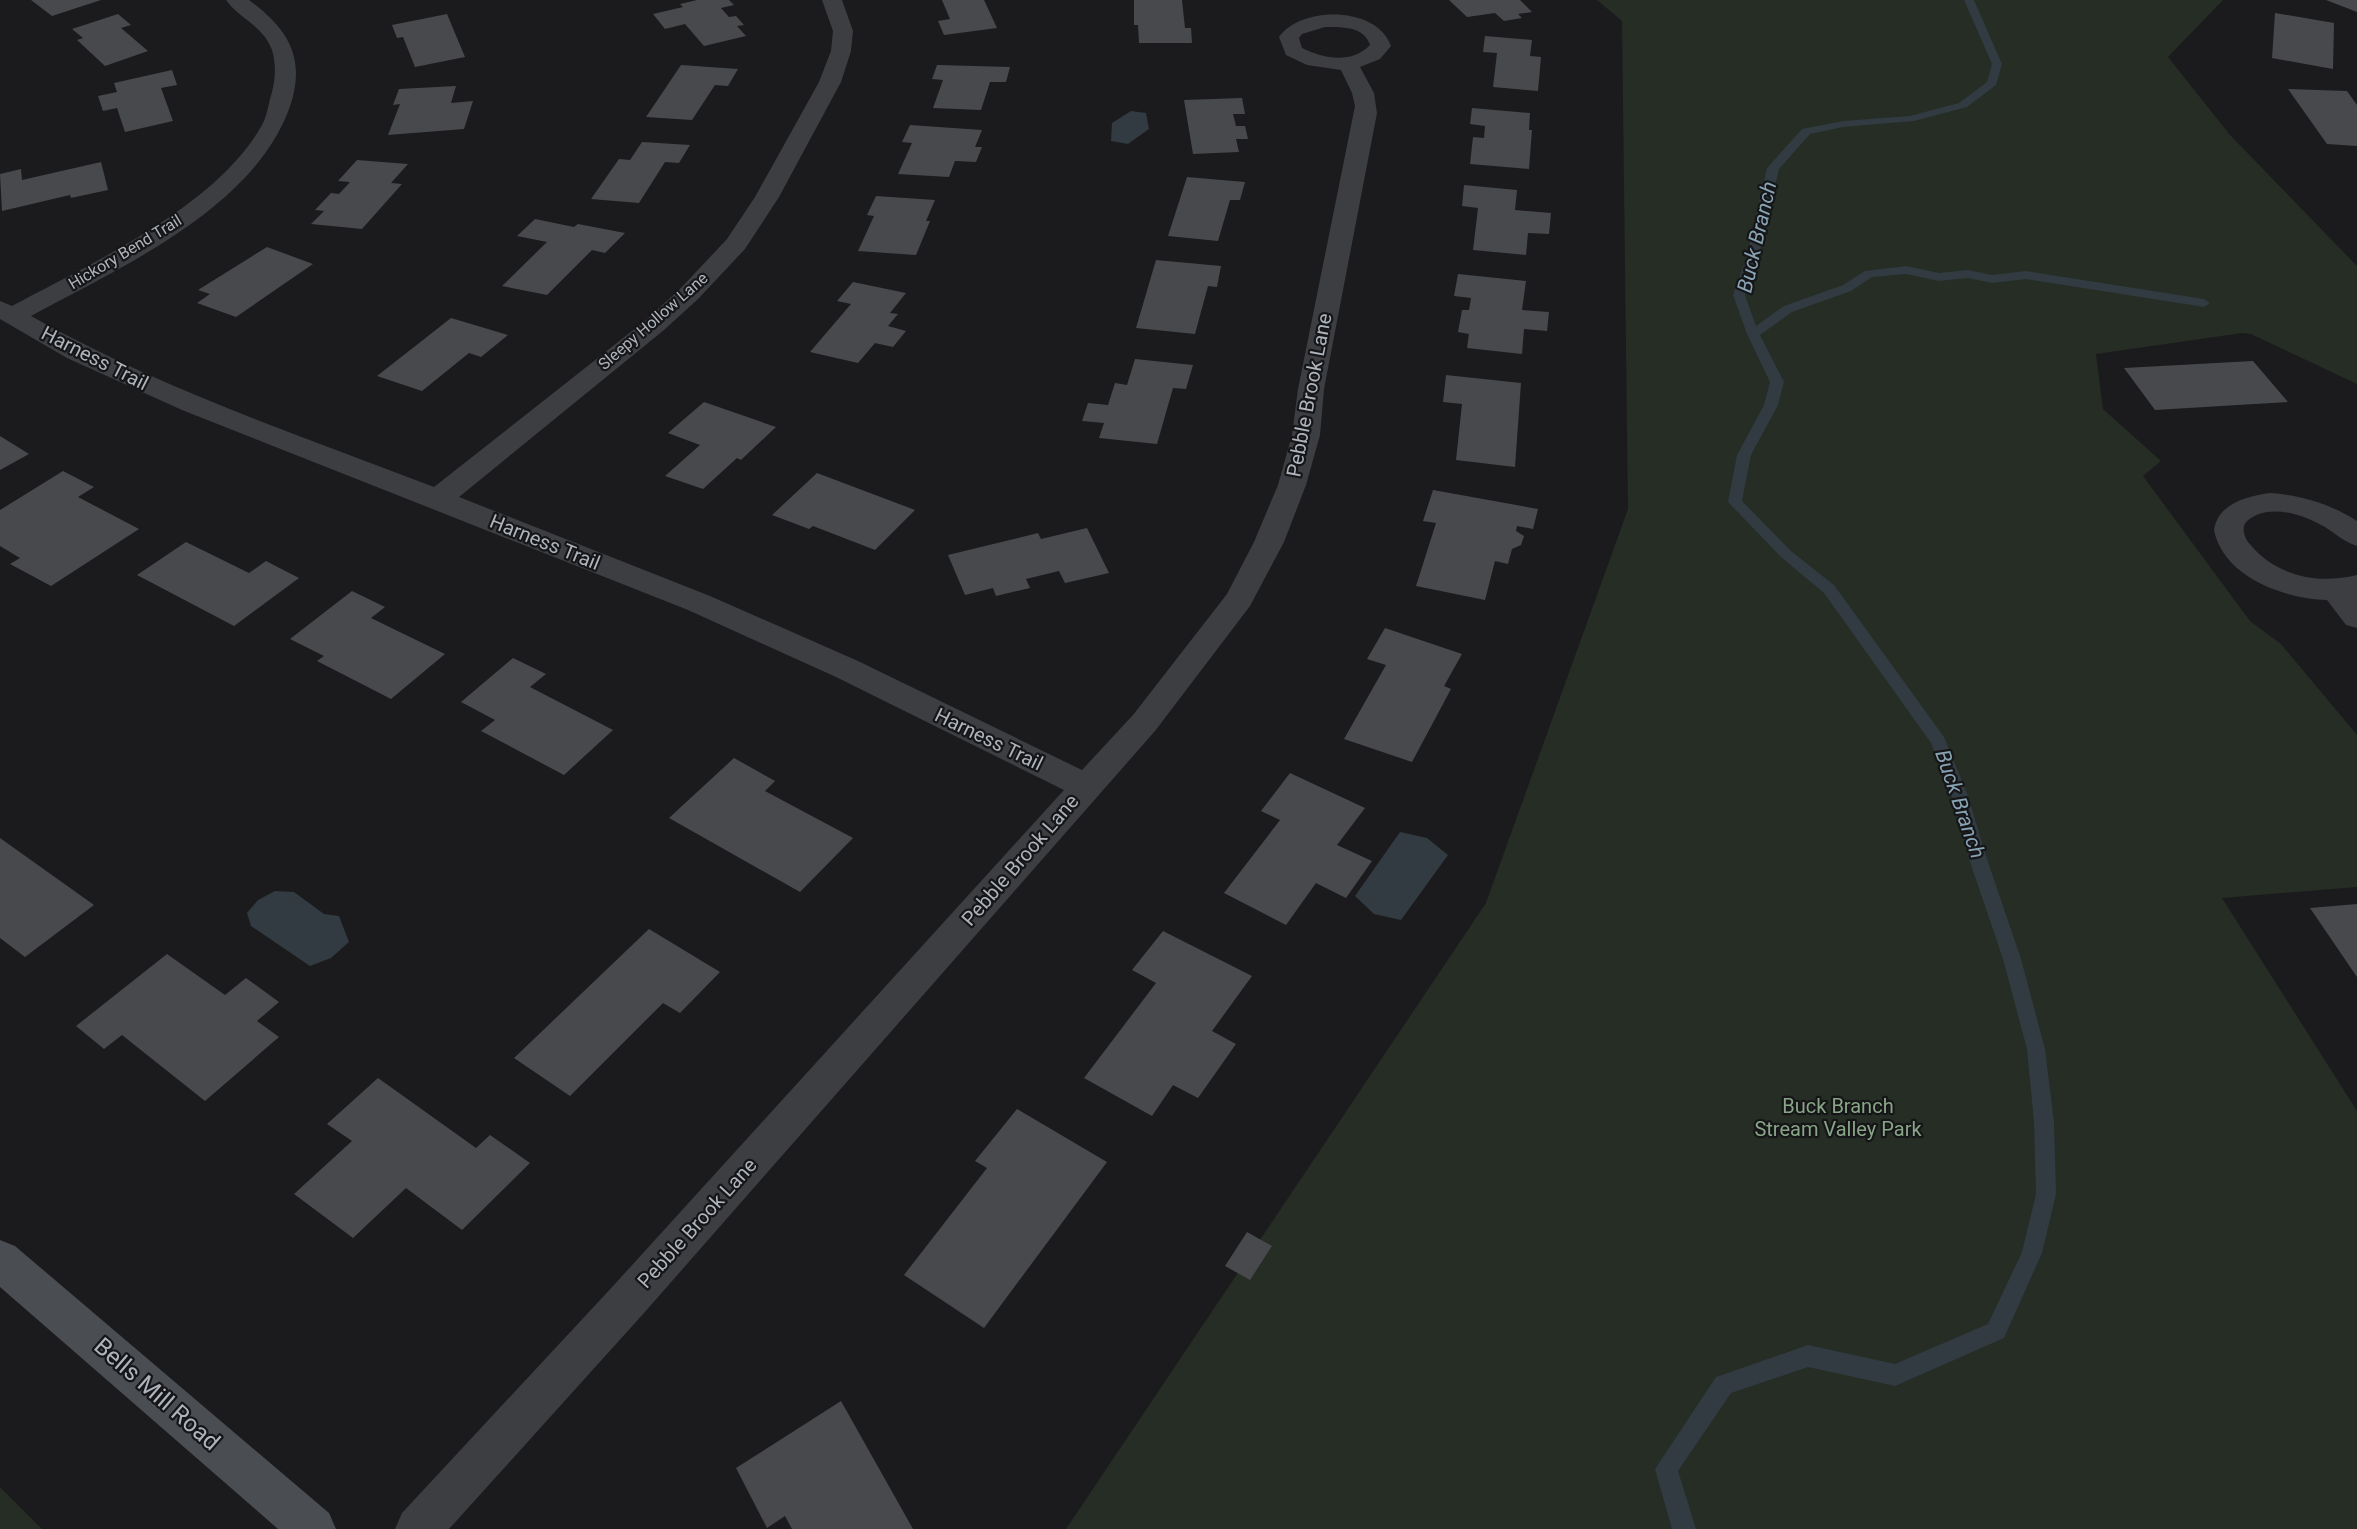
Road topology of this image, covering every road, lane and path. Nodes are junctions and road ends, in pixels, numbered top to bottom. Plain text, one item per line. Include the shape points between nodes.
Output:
1 (237, 0) edge
2 (832, 0) edge
3 (1347, 63) dead end
4 (7, 312) edge
5 (438, 499) junction
6 (2357, 536) edge
7 (2346, 587) edge
8 (2357, 617) edge
9 (1085, 786) junction
10 (0, 1260) edge
11 (313, 1529) edge
12 (418, 1529) edge

1 - 4 street, Hickory Bend Trail via 273,33 286,68 283,101 277,117 249,159 167,230
2 - 5 street, Sleepy Hollow Lane via 843,31 836,67 766,197 736,244 655,325
3 - 9 street, Pebble Brook Lane via 1362,90 1366,113 1311,389 1306,435 1292,485 1269,542 1239,599 1144,723
4 - 5 street, Harness Trail via 76,352 191,404
5 - 9 street, Harness Trail via 699,603
6 - 7 street via 2336,520 2313,510 2266,502 2235,515 2229,527 2232,541 2262,571 2311,588
7 - 8 street
9 - 12 street, Pebble Brook Lane via 629,1299
10 - 11 street, Bells Mill Road

